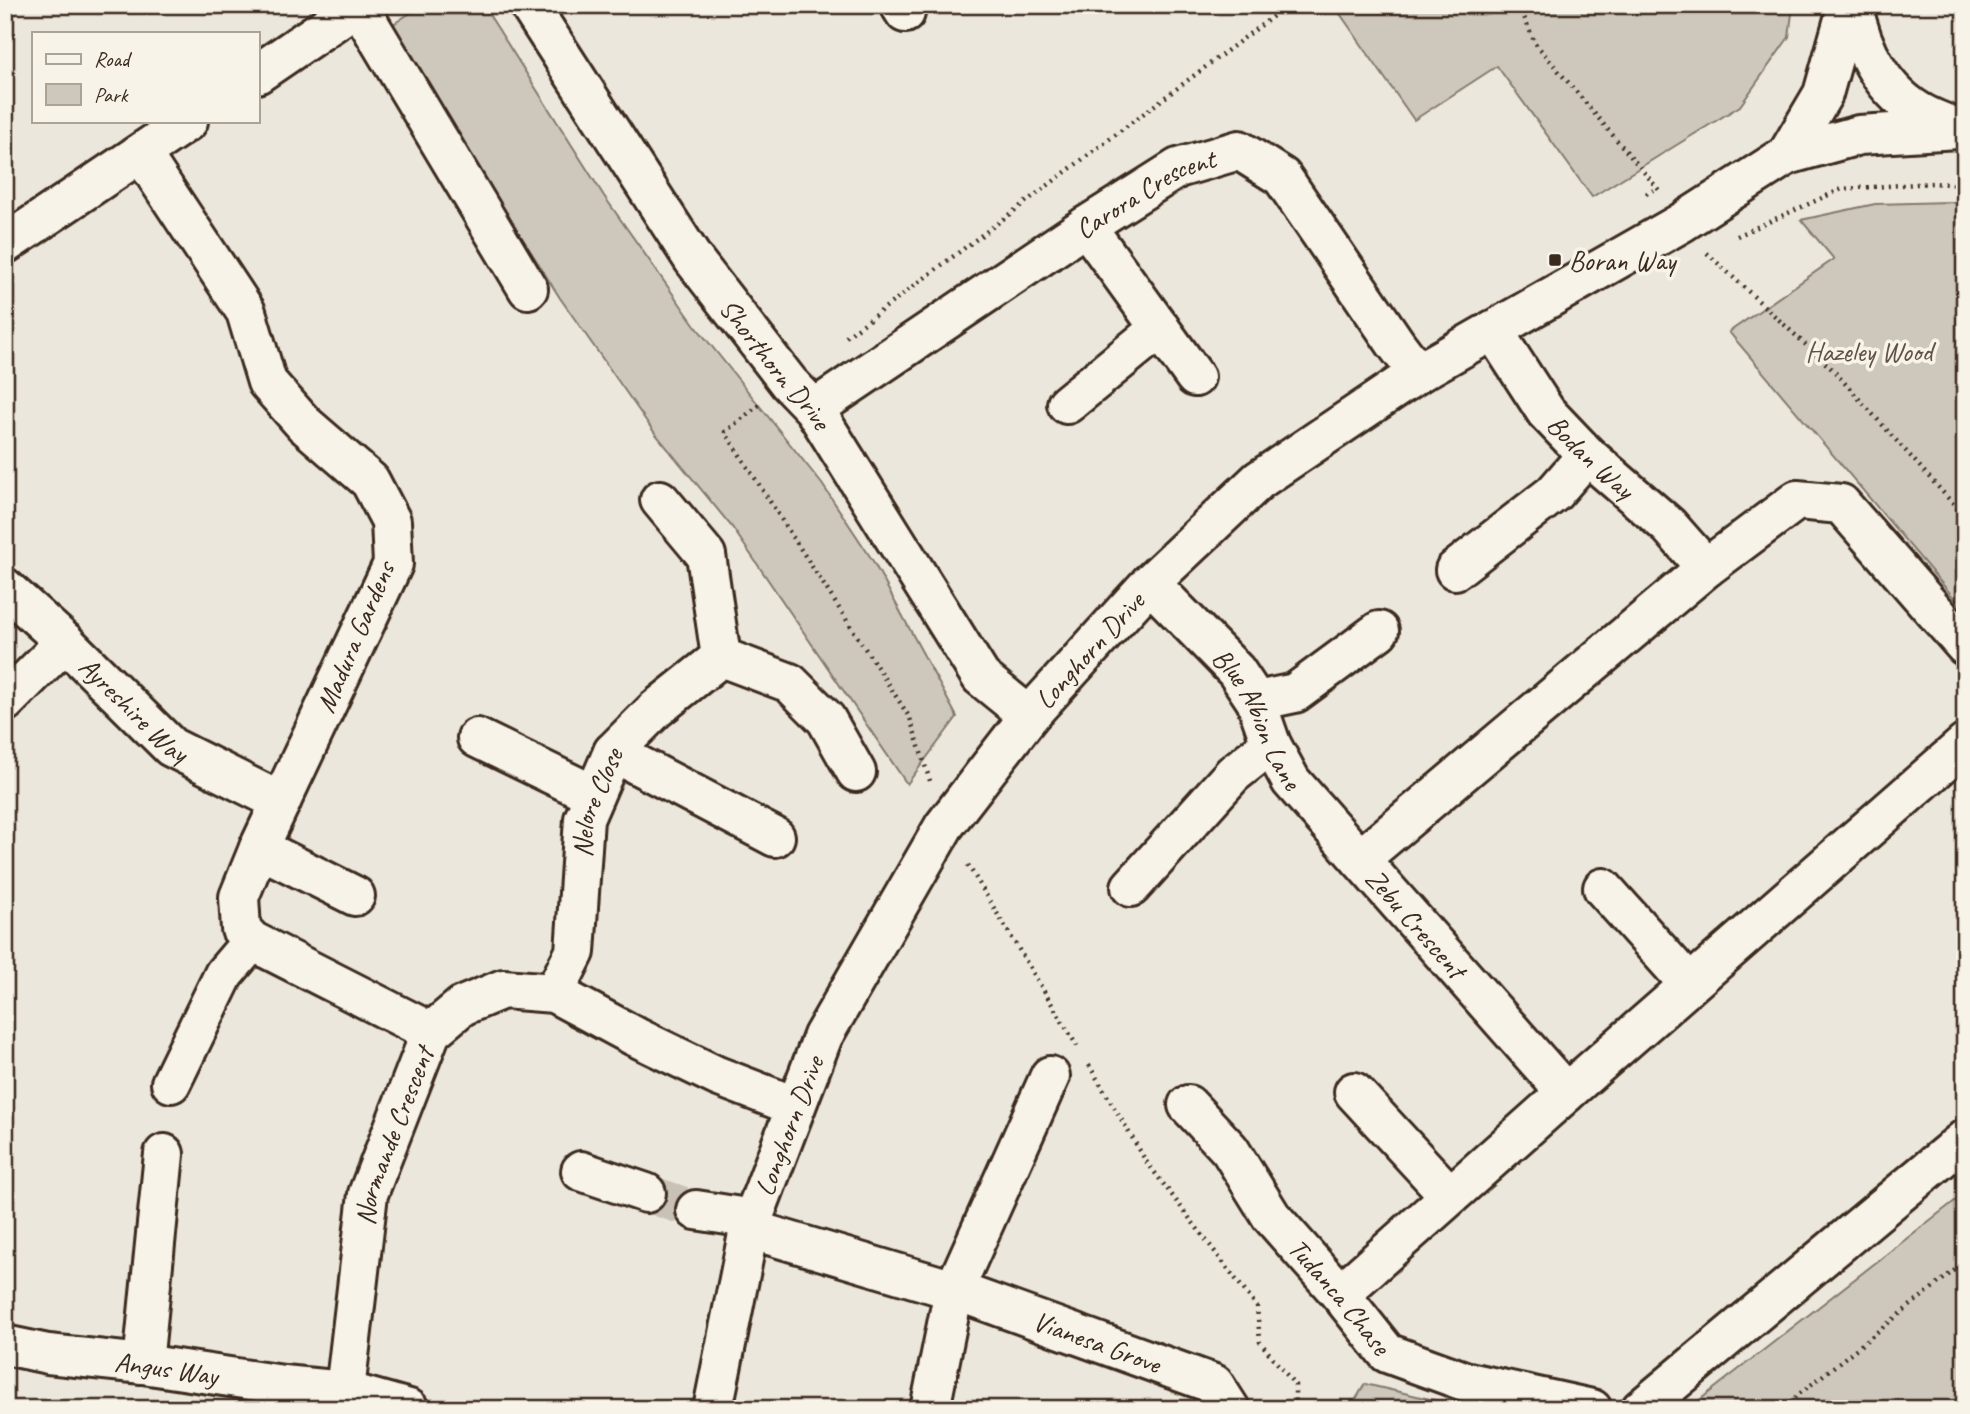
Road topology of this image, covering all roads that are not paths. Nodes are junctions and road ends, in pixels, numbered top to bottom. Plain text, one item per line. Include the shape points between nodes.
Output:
1 (358, 5) edge
2 (529, 5) edge
3 (1848, 5) edge
4 (1853, 5) edge
5 (259, 73) edge
6 (187, 122) edge
7 (1961, 129) edge
8 (141, 153) junction
9 (1787, 155) junction
10 (1086, 226) junction
11 (5, 244) edge
12 (528, 289) dead end
13 (1160, 328) junction
14 (1493, 330) junction
15 (1418, 373) junction
16 (1195, 377) dead end
17 (1067, 404) dead end
18 (814, 409) junction
19 (1587, 455) junction
20 (660, 500) dead end
21 (1706, 568) junction
22 (1455, 570) dead end
23 (1150, 583) junction
24 (5, 588) edge
25 (1379, 631) dead end
26 (65, 642) junction
27 (1965, 646) edge
28 (721, 657) junction
29 (1256, 701) junction
30 (5, 702) edge
31 (1029, 716) junction
32 (477, 738) dead end
33 (1271, 744) junction
34 (1965, 744) edge
35 (613, 752) junction
36 (856, 772) dead end
37 (594, 795) junction
38 (281, 802) junction
39 (775, 837) dead end
40 (259, 848) junction
41 (1360, 859) junction
42 (1131, 887) dead end
43 (1603, 888) dead end
44 (355, 896) dead end
45 (252, 941) junction
46 (1689, 984) junction
47 (554, 993) junction
48 (431, 1032) junction
49 (1050, 1076) dead end
50 (171, 1083) dead end
51 (1354, 1092) dead end
52 (1566, 1093) junction
53 (1188, 1105) dead end
54 (794, 1106) junction
55 (1965, 1139) edge
56 (164, 1154) dead end
57 (581, 1171) dead end
58 (646, 1194) tunnel mouth
59 (1448, 1195) junction
60 (696, 1210) tunnel mouth
61 (751, 1224) junction
62 (954, 1290) junction
63 (1340, 1294) junction
64 (5, 1345) edge
65 (143, 1364) junction
66 (345, 1391) junction
67 (282, 1397) edge
68 (409, 1409) edge
69 (713, 1409) edge
70 (930, 1409) edge
71 (1230, 1409) edge
72 (1592, 1409) edge
73 (1641, 1409) edge

1 - 5 street
1 - 12 street
2 - 18 street, Shorthorn Drive via 693,259
3 - 9 street, Longhorn Drive via 1823,94
4 - 7 street via 1857,29 1872,63 1895,92 1924,114
6 - 8 street
7 - 9 street, Longhorn Drive via 1859,135
8 - 11 street
8 - 38 street, Madura Gardens via 246,312 267,382 304,424 370,481 391,521 393,564
9 - 14 street, Longhorn Drive via 1681,223
10 - 13 street
10 - 15 street, Carora Crescent via 1178,168 1239,150 1282,177
10 - 18 street, Carora Crescent
13 - 16 street
13 - 17 street
14 - 15 street, Longhorn Drive
14 - 19 street, Bodan Way via 1546,412
15 - 23 street, Longhorn Drive via 1259,480
18 - 31 street, Shorthorn Drive via 981,677
19 - 21 street, Bodan Way via 1669,526
19 - 22 street via 1554,493
20 - 28 street via 706,555
21 - 27 street, Zebu Crescent via 1797,500 1841,504
21 - 41 street, Zebu Crescent
23 - 29 street, Blue Albion Lane via 1236,671
23 - 31 street, Longhorn Drive
24 - 26 street, Ayreshire Way
25 - 29 street via 1295,693
26 - 30 street
26 - 38 street, Ayreshire Way via 171,747
28 - 35 street, Nelore Close via 656,709
28 - 36 street via 790,683 826,719
29 - 33 street, Blue Albion Lane
31 - 54 street, Longhorn Drive via 944,826 822,1036
32 - 37 street
33 - 41 street, Blue Albion Lane via 1291,781
33 - 42 street via 1233,774
34 - 46 street
35 - 37 street, Nelore Close
35 - 39 street
37 - 47 street, Nelore Close via 584,819 575,952
38 - 40 street, Madura Gardens
40 - 44 street
40 - 45 street, Madura Gardens via 239,897 241,929
41 - 52 street, Zebu Crescent
43 - 46 street
45 - 48 street
45 - 50 street via 224,974
46 - 52 street
47 - 48 street, Normande Crescent via 503,989 462,1006
47 - 54 street, Normande Crescent via 717,1076
48 - 66 street, Normande Crescent via 368,1194
49 - 62 street
51 - 59 street
52 - 59 street
53 - 63 street, Tudanca Chase via 1230,1150 1271,1216
54 - 61 street, Longhorn Drive
55 - 73 street
56 - 65 street
57 - 58 street
59 - 63 street
60 - 61 street, Vianesa Grove
61 - 62 street, Vianesa Grove
61 - 69 street, Longhorn Drive
62 - 70 street
62 - 71 street, Vianesa Grove via 1214,1384
63 - 72 street, Tudanca Chase via 1387,1353 1464,1381
64 - 65 street, Angus Way
65 - 67 street, Angus Way
66 - 67 street, Angus Way
66 - 68 street, Angus Way

